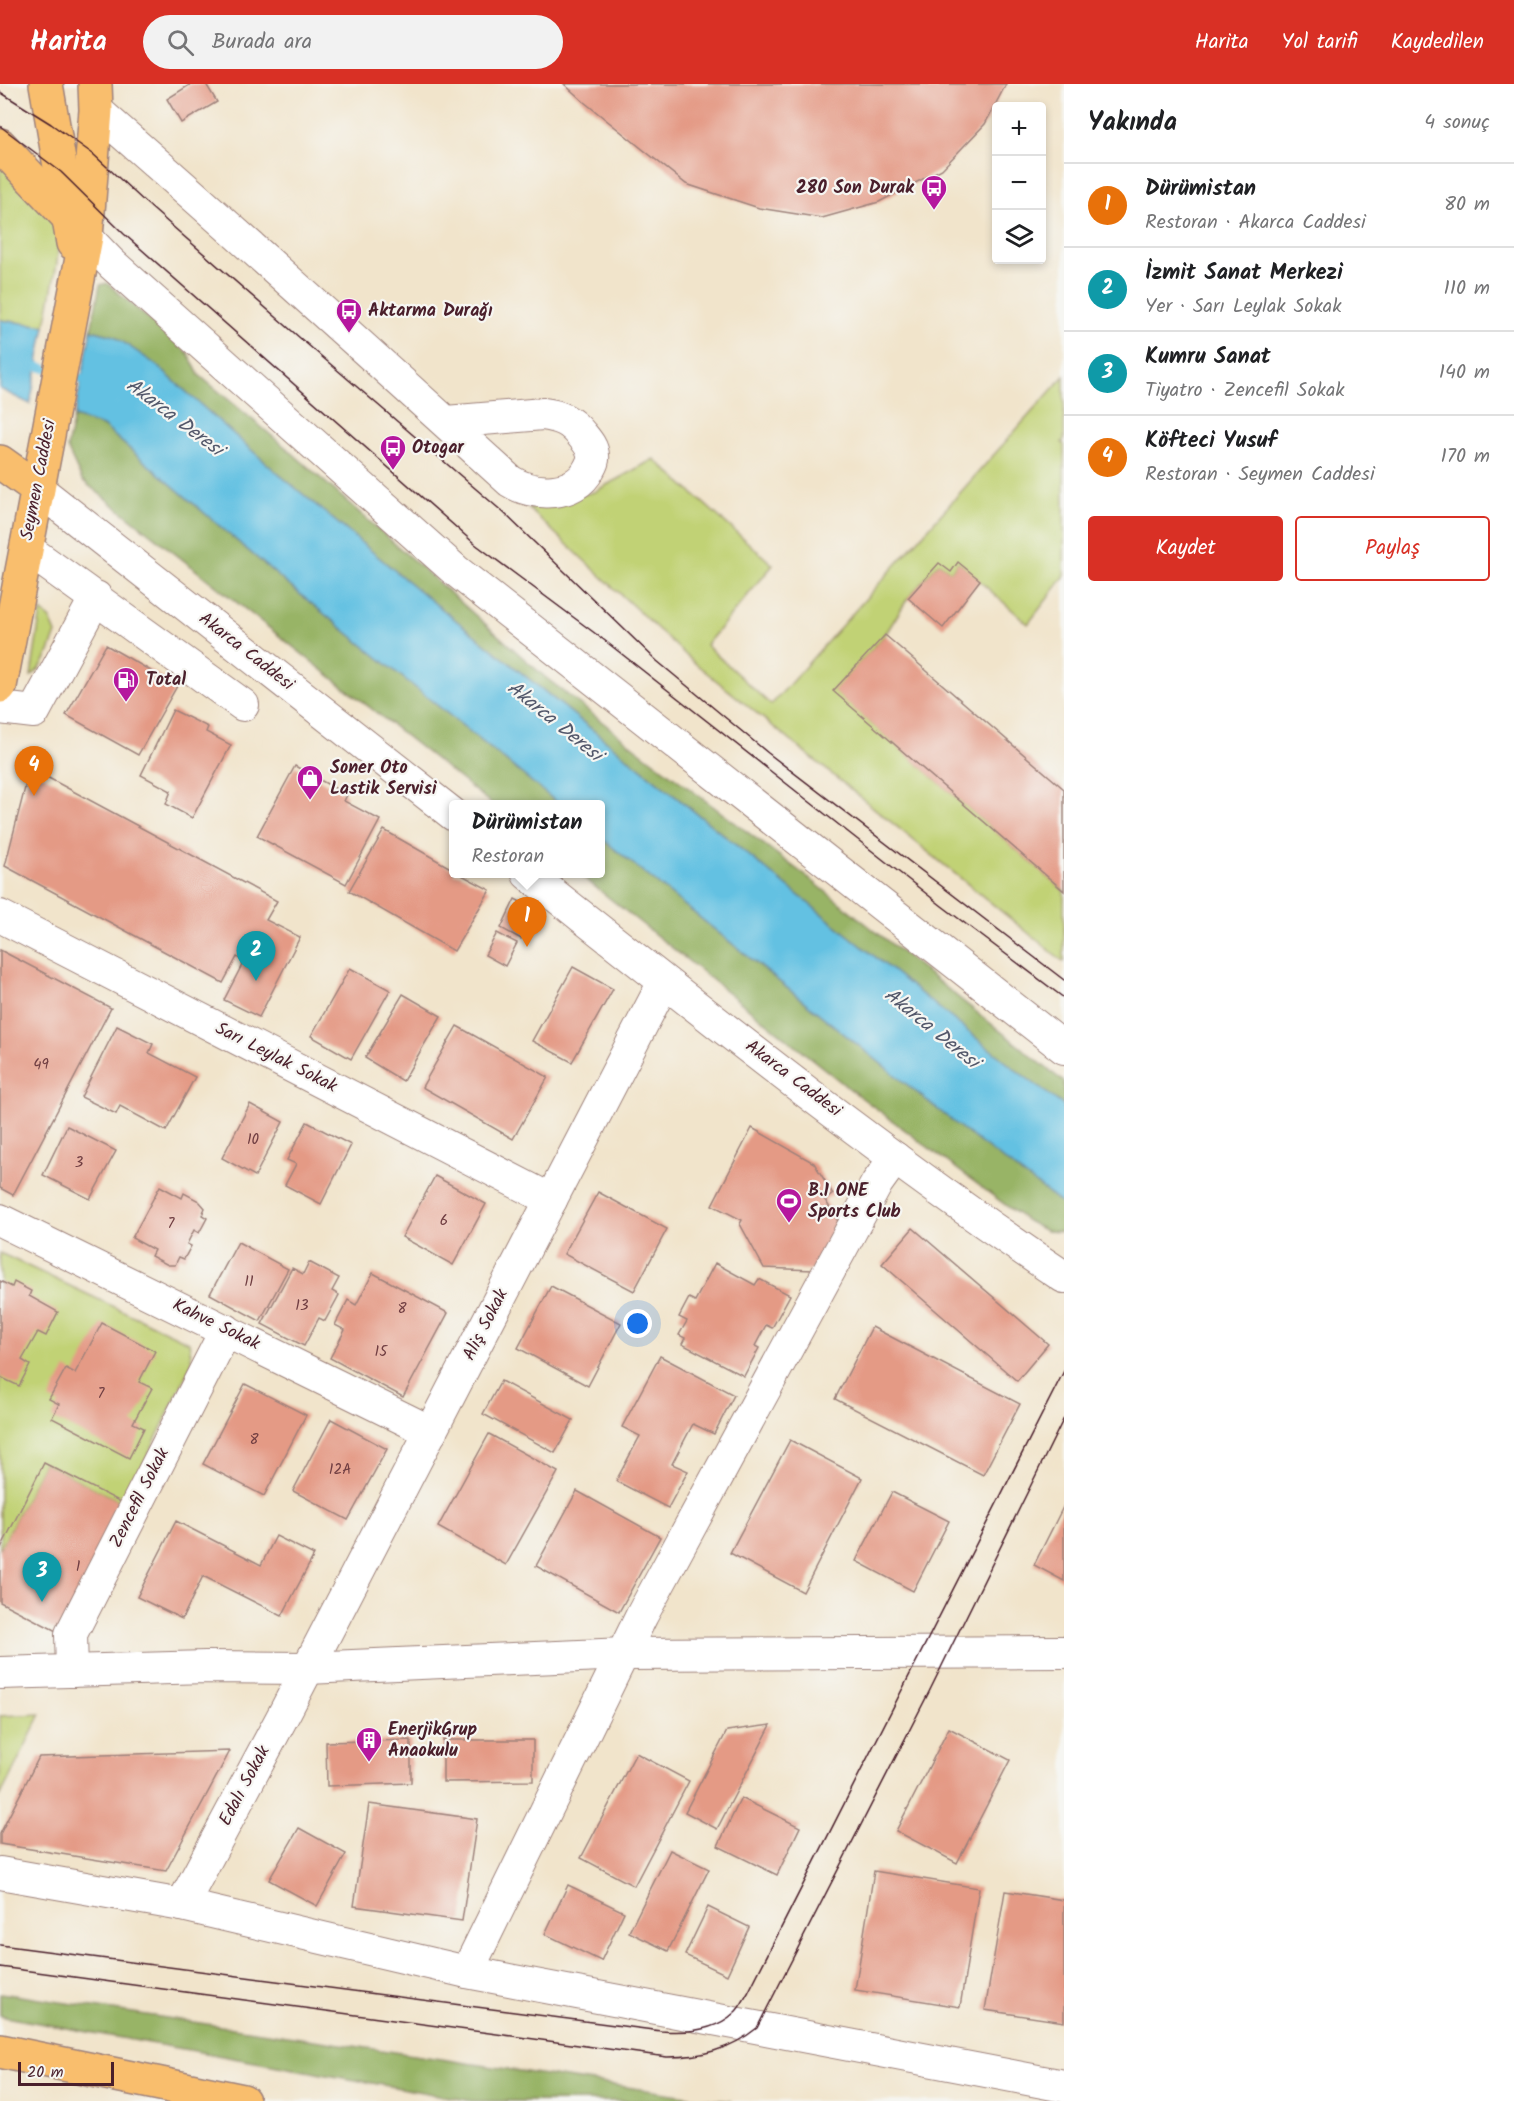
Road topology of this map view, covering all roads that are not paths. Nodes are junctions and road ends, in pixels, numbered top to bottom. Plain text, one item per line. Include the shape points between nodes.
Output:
1 (42, 86) edge
2 (96, 97) edge
3 (0, 145) edge
4 (77, 227) junction
5 (446, 422) dead end
6 (0, 462) edge
7 (38, 489) junction
8 (27, 549) junction
9 (96, 597) junction
10 (0, 686) edge
11 (243, 705) dead end
12 (0, 708) edge
13 (449, 812) edge
14 (534, 878) edge
15 (0, 916) edge
16 (664, 982) junction
17 (1064, 1048) edge
18 (895, 1158) junction
19 (551, 1200) junction
20 (0, 1220) edge
21 (1064, 1276) edge
22 (226, 1330) junction
23 (431, 1432) junction
24 (1064, 1652) edge
25 (624, 1654) junction
26 (307, 1668) junction
27 (72, 1671) junction
28 (0, 1673) edge
29 (0, 1873) edge
30 (182, 1905) junction
31 (466, 1972) junction
32 (0, 2051) edge
33 (1064, 2086) edge
34 (243, 2101) edge

1 - 2 main road
1 - 4 main road, Seymen Caddesi
2 - 4 main road, Seymen Caddesi
2 - 5 street
3 - 4 main road
4 - 7 main road, Seymen Caddesi via 79,274
4 - 17 street via 112,264 455,570
6 - 7 main road
7 - 8 main road, Seymen Caddesi
7 - 13 street, Akarca Caddesi
8 - 9 street
8 - 10 main road, Seymen Caddesi
9 - 11 street
9 - 12 street via 34,712
14 - 16 street, Akarca Caddesi
15 - 19 street, Sarı Leylak Sokak
16 - 18 street, Akarca Caddesi
16 - 19 street, Aliş Sokak
18 - 21 street, Akarca Caddesi
18 - 25 street via 877,1183
19 - 23 street, Aliş Sokak
20 - 22 street, Kahve Sokak
22 - 23 street, Kahve Sokak
22 - 27 street, Zencefil Sokak via 71,1634
23 - 26 street, Aliş Sokak
24 - 25 street
25 - 26 street
25 - 31 street
26 - 27 street
26 - 30 street, Edalı Sokak
27 - 28 street
29 - 30 street
30 - 31 street
31 - 33 street
32 - 34 main road

